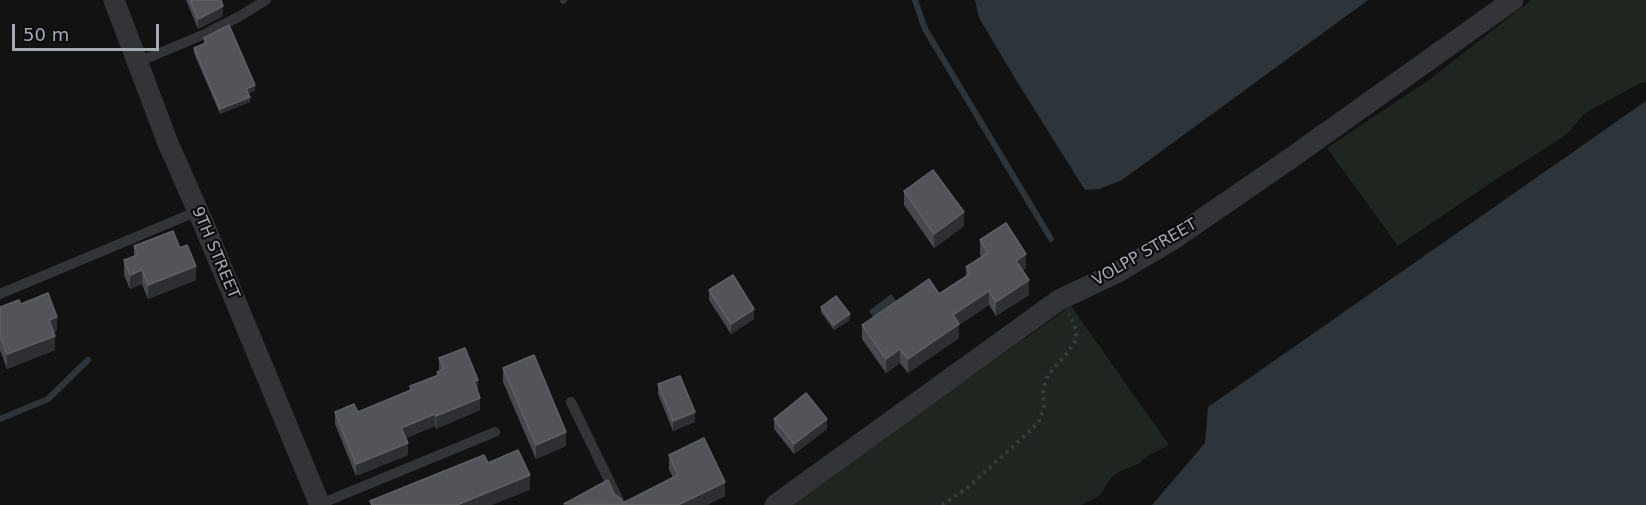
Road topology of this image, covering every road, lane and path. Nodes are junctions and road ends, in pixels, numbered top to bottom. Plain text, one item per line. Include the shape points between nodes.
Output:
1 (114, 0) edge
2 (266, 0) edge
3 (1514, 0) edge
4 (138, 62) junction
5 (198, 211) junction
6 (0, 294) edge
7 (1059, 300) junction
8 (571, 402) dead end
9 (495, 432) dead end
10 (320, 505) edge
11 (621, 505) edge
12 (775, 505) edge
13 (942, 505) edge

1 - 4 street, 9TH STREET
2 - 4 lane via 205,34
3 - 7 street, VOLPP STREET via 1172,240
4 - 5 street, 9TH STREET
5 - 6 lane
5 - 10 street, 9TH STREET
7 - 12 street, VOLPP STREET
7 - 13 path via 1076,329 1076,340 1048,375 1039,421 966,489
8 - 11 lane
9 - 10 lane

